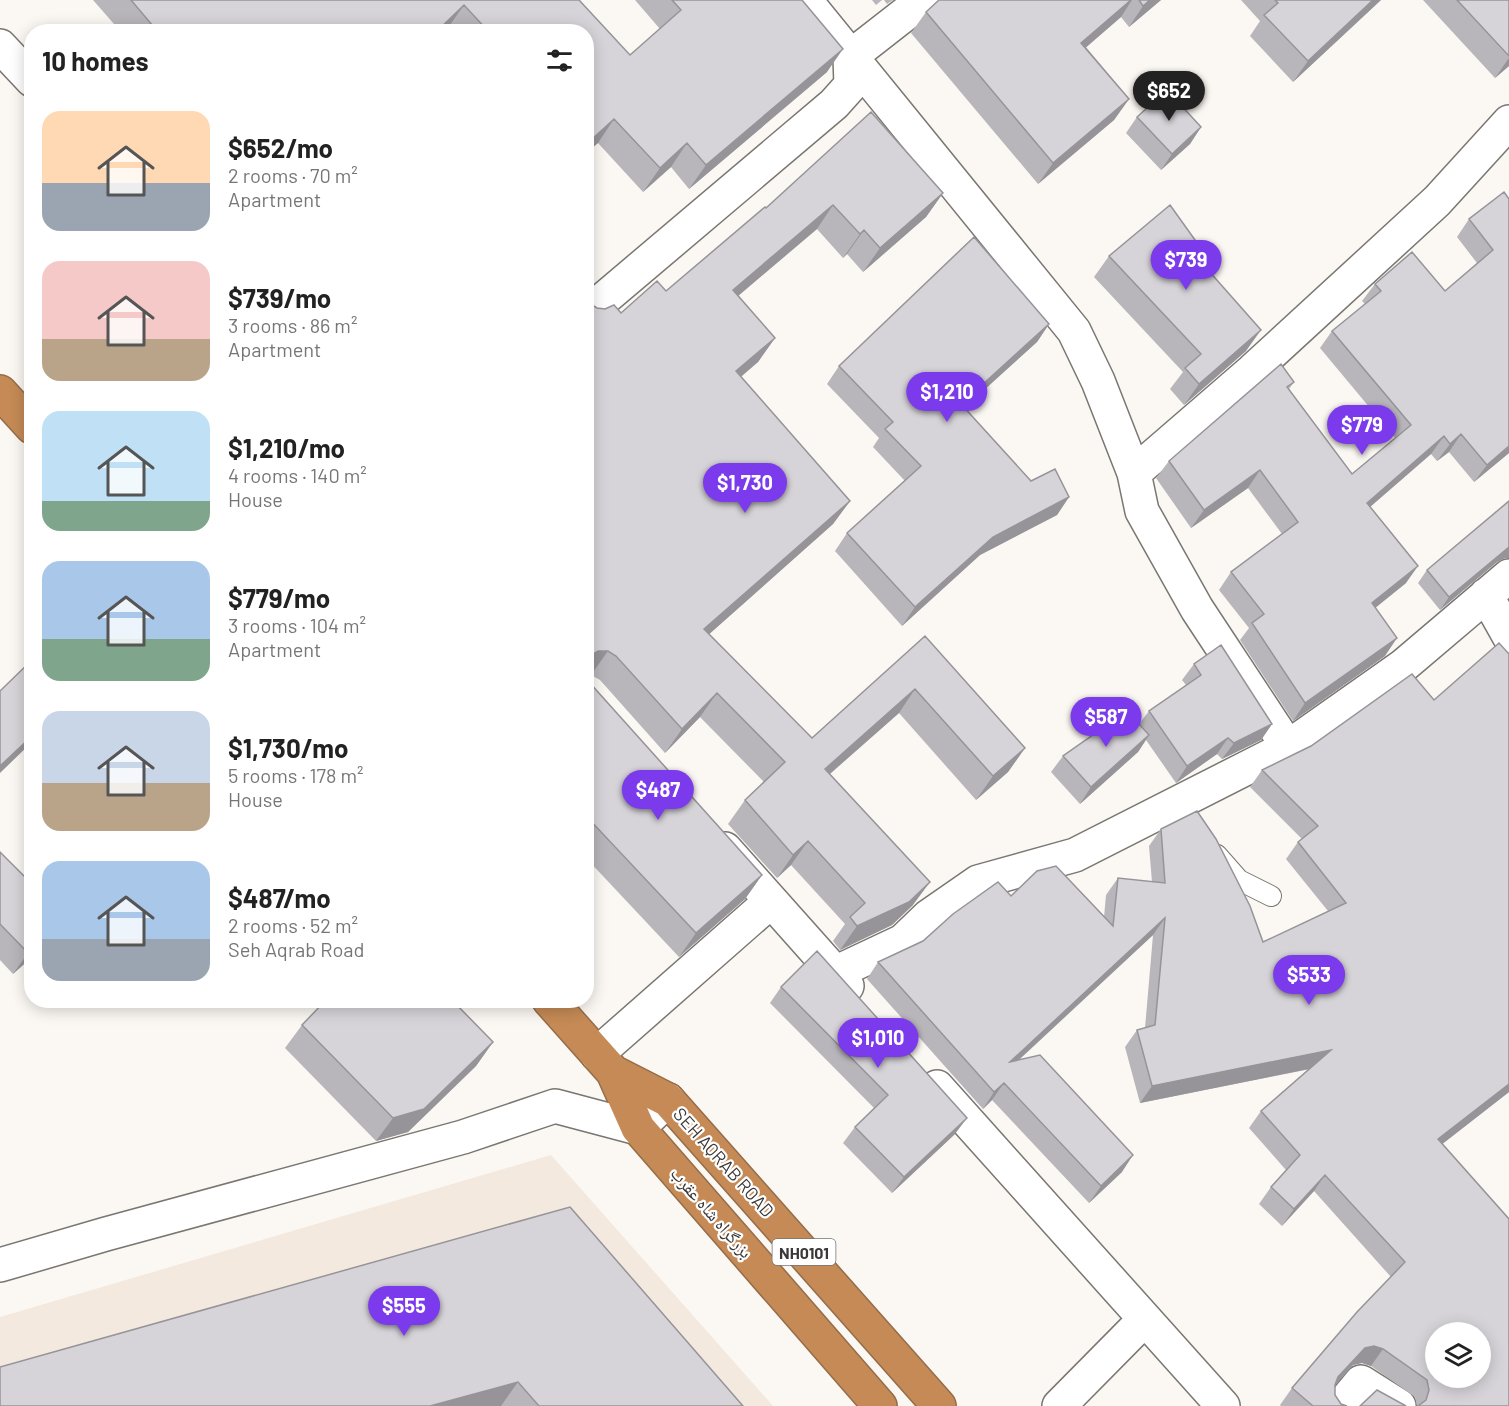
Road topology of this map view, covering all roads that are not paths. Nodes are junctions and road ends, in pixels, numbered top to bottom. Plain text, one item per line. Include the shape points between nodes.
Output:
1 (805, 0) edge
2 (923, 0) edge
3 (0, 46) edge
4 (850, 57) junction
5 (24, 72) edge
6 (1509, 122) edge
7 (594, 307) edge
8 (0, 392) edge
9 (24, 418) edge
10 (1134, 473) junction
11 (1497, 586) edge
12 (1509, 636) edge
13 (1288, 747) junction
14 (702, 823) edge
15 (1204, 835) edge
16 (1271, 896) dead end
17 (771, 901) junction
18 (835, 973) junction
19 (556, 1008) edge
20 (867, 1008) edge
21 (915, 1062) edge
22 (605, 1063) junction
23 (668, 1100) junction
24 (638, 1128) junction
25 (0, 1265) edge
26 (1145, 1319) junction
27 (880, 1406) edge
28 (939, 1406) edge
29 (1059, 1406) edge
30 (1223, 1406) edge
31 (1341, 1406) edge
32 (1399, 1406) edge

1 - 4 street
2 - 4 street
3 - 5 street
4 - 7 street via 851,85 834,104
4 - 10 street via 1074,331
6 - 10 street via 1437,201
8 - 9 highway
10 - 13 street via 1142,510 1197,609
11 - 12 street
11 - 13 street via 1403,666
13 - 18 street via 1187,809 1075,855 978,882 929,916 903,940
14 - 17 street
15 - 16 lane via 1239,880
17 - 18 street
17 - 22 street
18 - 20 street
19 - 22 highway, SEH AQRAB ROAD / NH0101
21 - 26 street
22 - 23 highway, SEH AQRAB ROAD / NH0101
22 - 24 highway, SEH AQRAB ROAD / NH0101
23 - 24 street
23 - 28 highway, SEH AQRAB ROAD / NH0101
24 - 25 street via 555,1106 463,1137
24 - 27 highway, بزرگراه شاه عقرب / NH0101
26 - 29 street
26 - 30 street
31 - 32 street via 1361,1382

